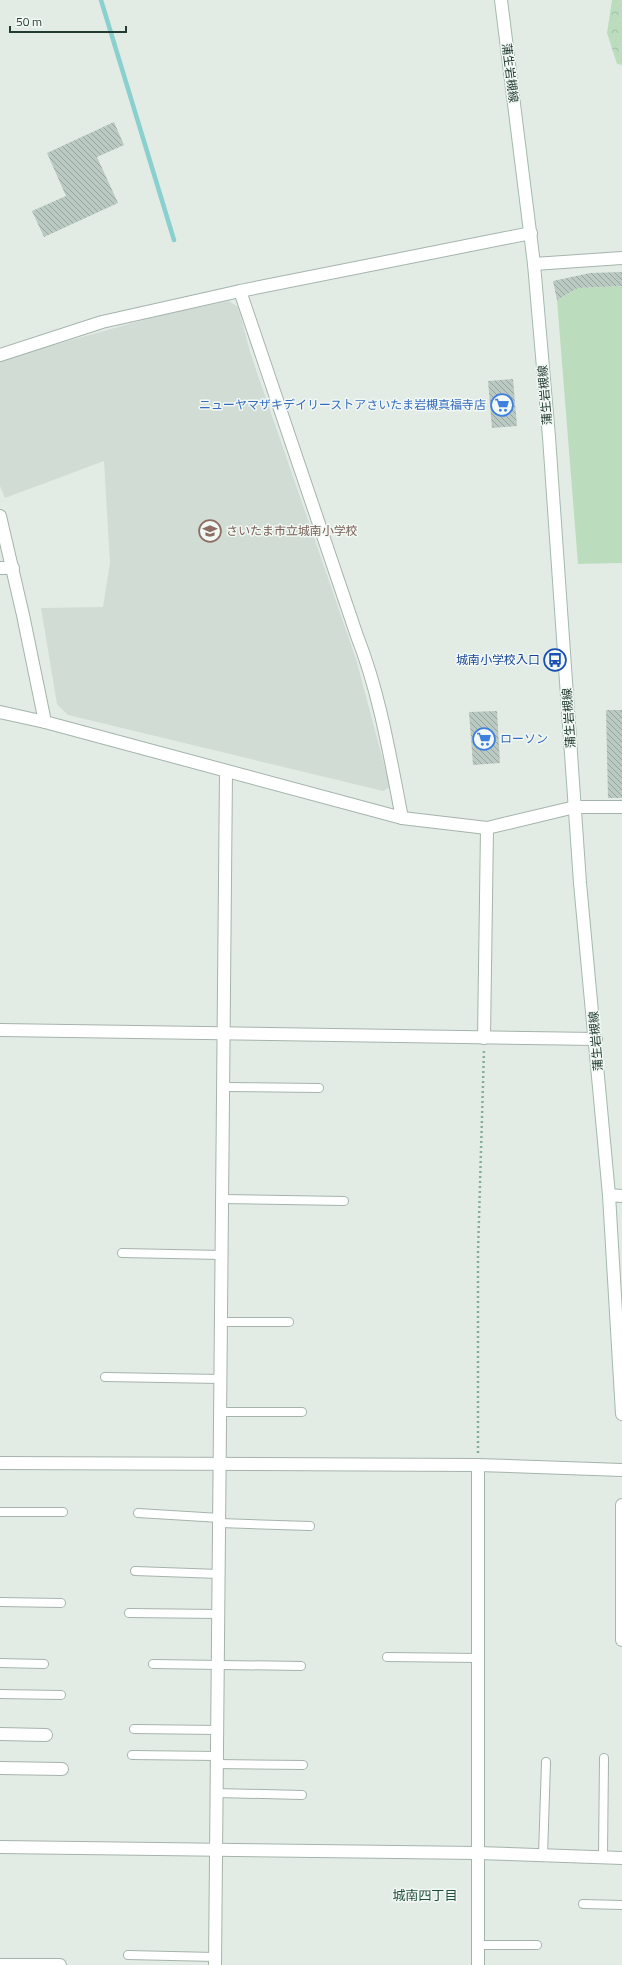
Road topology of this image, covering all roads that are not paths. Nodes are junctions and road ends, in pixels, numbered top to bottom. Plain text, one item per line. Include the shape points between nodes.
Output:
1 (501, 0) edge
2 (531, 233) junction
3 (622, 258) edge
4 (534, 264) junction
5 (240, 291) junction
6 (0, 355) edge
7 (0, 516) edge
8 (0, 568) edge
9 (13, 568) junction
10 (0, 712) edge
11 (45, 722) junction
12 (226, 771) junction
13 (575, 807) junction
14 (622, 807) edge
15 (402, 818) junction
16 (487, 828) junction
17 (0, 1030) edge
18 (223, 1034) junction
19 (484, 1038) junction
20 (596, 1039) junction
21 (223, 1088) junction
22 (319, 1088) dead end
23 (609, 1195) junction
24 (622, 1196) edge
25 (222, 1199) junction
26 (344, 1201) dead end
27 (122, 1253) dead end
28 (222, 1255) junction
29 (221, 1322) junction
30 (289, 1322) dead end
31 (105, 1377) dead end
32 (221, 1379) junction
33 (221, 1412) junction
34 (302, 1412) dead end
35 (622, 1414) edge
36 (0, 1463) edge
37 (221, 1464) junction
38 (478, 1465) junction
39 (622, 1470) edge
40 (622, 1505) edge
41 (0, 1512) edge
42 (63, 1512) dead end
43 (138, 1513) dead end
44 (220, 1520) junction
45 (310, 1526) dead end
46 (622, 1548) edge
47 (135, 1571) dead end
48 (219, 1574) junction
49 (621, 1584) edge
50 (0, 1602) edge
51 (61, 1603) dead end
52 (129, 1613) dead end
53 (219, 1614) junction
54 (622, 1640) edge
55 (387, 1657) dead end
56 (478, 1658) junction
57 (0, 1663) edge
58 (44, 1664) dead end
59 (153, 1664) dead end
60 (218, 1666) junction
61 (301, 1666) dead end
62 (0, 1694) edge
63 (61, 1695) dead end
64 (134, 1729) dead end
65 (218, 1730) junction
66 (0, 1734) edge
67 (46, 1735) dead end
68 (132, 1755) dead end
69 (604, 1758) dead end
70 (217, 1760) junction
71 (546, 1762) dead end
72 (303, 1764) dead end
73 (0, 1768) edge
74 (62, 1769) dead end
75 (217, 1793) junction
76 (302, 1794) dead end
77 (0, 1847) edge
78 (216, 1852) junction
79 (478, 1853) junction
80 (543, 1856) junction
81 (603, 1857) junction
82 (622, 1858) edge
83 (583, 1904) dead end
84 (622, 1905) edge
85 (478, 1945) junction
86 (537, 1945) dead end
87 (128, 1955) dead end
88 (215, 1961) edge
89 (0, 1965) edge
90 (60, 1965) edge
91 (478, 1965) edge

1 - 2 street, 蒲生岩槻線
2 - 4 street, 蒲生岩槻線
2 - 5 street
3 - 4 street
4 - 13 street, 蒲生岩槻線
5 - 6 street via 102,322
5 - 15 street via 369,666
7 - 9 street
8 - 9 street
9 - 11 street
10 - 11 street
11 - 12 street
12 - 15 street
12 - 18 street
13 - 14 street
13 - 16 street
13 - 20 street, 蒲生岩槻線
15 - 16 street
16 - 19 street
17 - 18 street
18 - 19 street
18 - 21 street
19 - 20 street
20 - 23 street, 蒲生岩槻線
21 - 22 lane
21 - 25 street
23 - 24 street
23 - 35 street, 蒲生岩槻線
25 - 26 lane
25 - 28 street
27 - 28 lane
28 - 29 street
29 - 30 lane
29 - 32 street
31 - 32 lane
32 - 33 street
33 - 34 lane
33 - 37 street
36 - 37 street
37 - 38 street
37 - 44 street
38 - 39 street
38 - 56 street
40 - 46 street
41 - 42 lane
43 - 44 lane
44 - 45 lane
44 - 48 street
46 - 49 street
47 - 48 lane
48 - 53 street
49 - 54 street
50 - 51 lane
52 - 53 lane
53 - 60 street
55 - 56 lane
56 - 79 street
57 - 58 lane
59 - 60 lane
60 - 61 lane
60 - 65 street
62 - 63 lane
64 - 65 lane
65 - 70 street
66 - 67 street
68 - 70 lane
69 - 81 lane
70 - 72 lane
70 - 75 street
71 - 80 lane
73 - 74 street
75 - 76 lane
75 - 78 street
77 - 78 street
78 - 79 street
78 - 88 street
79 - 80 street
79 - 85 street
80 - 81 street
81 - 82 street
83 - 84 lane
85 - 86 lane
85 - 91 street
87 - 88 lane
89 - 90 street

